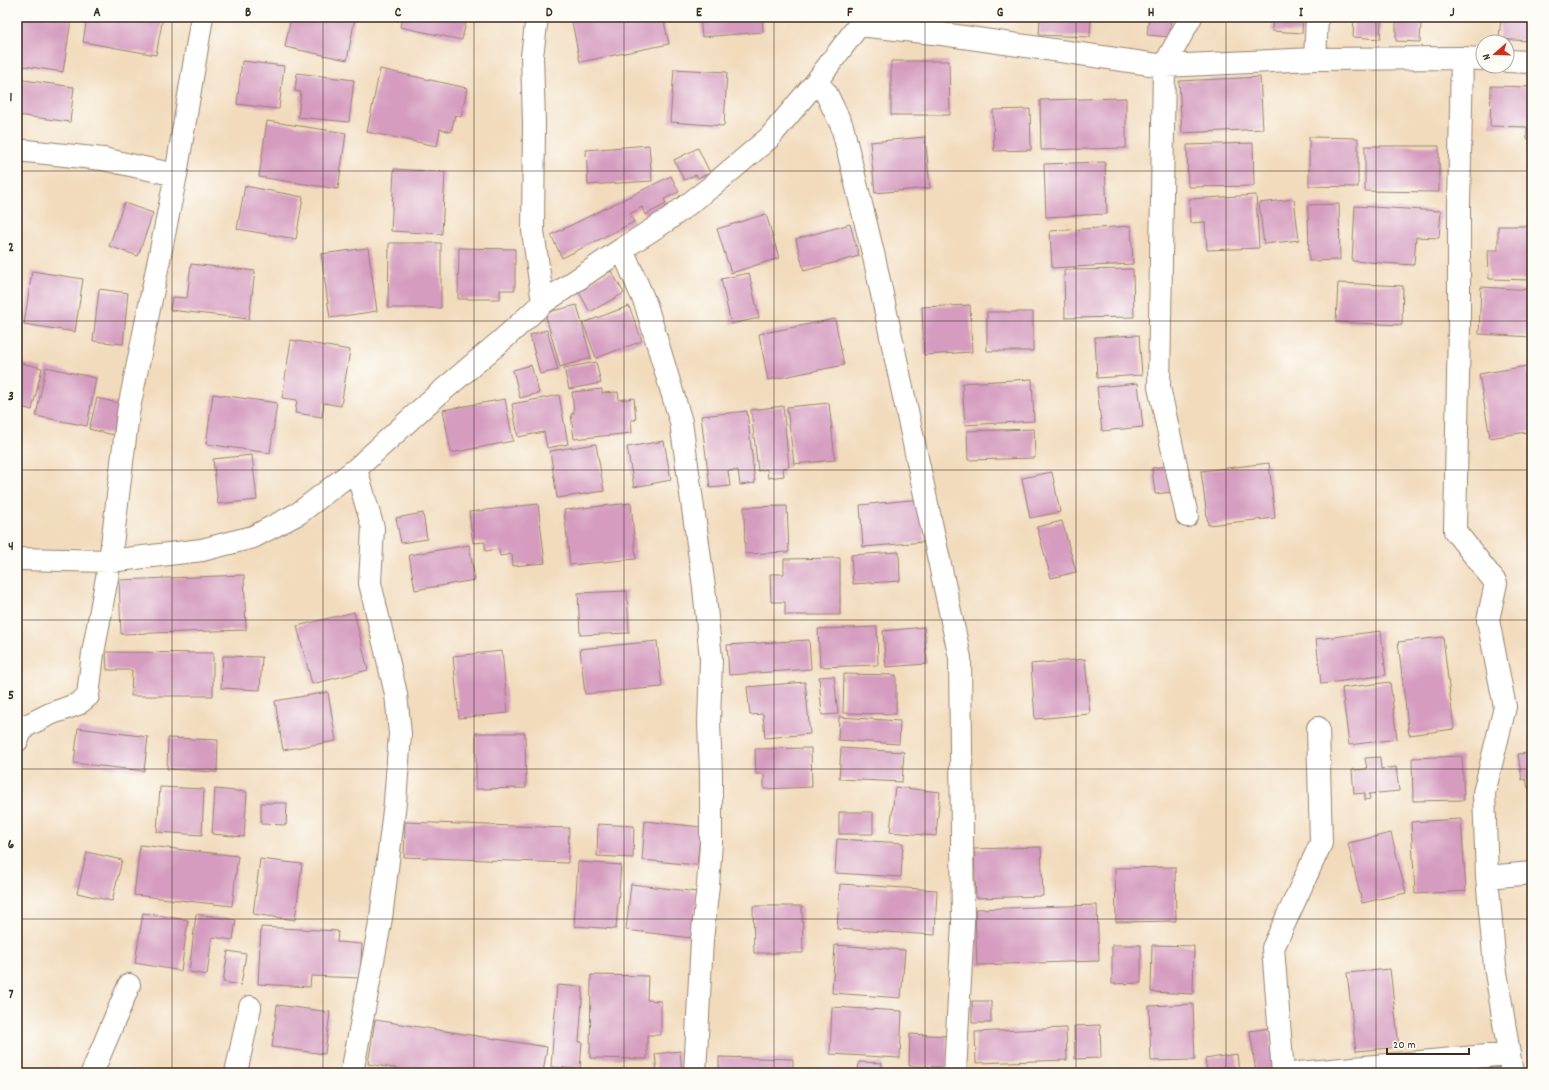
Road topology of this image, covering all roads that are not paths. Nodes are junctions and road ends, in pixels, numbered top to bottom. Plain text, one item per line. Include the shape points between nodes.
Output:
1 (202, 17) edge
2 (537, 17) edge
3 (1191, 17) edge
4 (1317, 17) edge
5 (862, 21) edge
6 (1472, 58) edge
7 (1315, 59) junction
8 (1515, 61) edge
9 (1532, 62) edge
10 (1164, 66) junction
11 (816, 82) junction
12 (17, 150) edge
13 (176, 175) junction
14 (622, 249) junction
15 (543, 303) junction
16 (356, 470) junction
17 (1187, 516) dead end
18 (17, 559) edge
19 (110, 561) junction
20 (1318, 728) dead end
21 (17, 741) edge
22 (1532, 873) edge
23 (1486, 877) junction
24 (129, 986) dead end
25 (250, 1007) dead end
26 (1511, 1064) edge
27 (92, 1073) edge
28 (236, 1073) edge
29 (352, 1073) edge
30 (695, 1073) edge
31 (956, 1073) edge
32 (1283, 1073) edge
33 (1298, 1073) edge

1 - 13 street
2 - 15 street via 532,56 533,231
3 - 10 street
4 - 7 street
5 - 10 street
5 - 11 street
6 - 7 street
6 - 23 street via 1459,206 1455,531 1496,583 1488,620 1505,707 1484,793
7 - 10 street
8 - 9 street
10 - 17 street via 1159,387
11 - 14 street via 769,138 666,221
11 - 31 street via 826,93 842,126 874,257 960,658 963,923
12 - 13 street via 103,159
13 - 19 street via 128,414
14 - 15 street
14 - 30 street via 646,305 681,422 704,587 711,659 710,843
15 - 16 street via 428,403
16 - 19 street via 299,513 252,537 202,550
16 - 29 street via 373,528 370,583 396,694 400,734 395,802 381,918
18 - 19 street
19 - 21 street via 88,696 78,704 24,727
20 - 32 street via 1321,843 1273,948
22 - 23 street
23 - 26 street via 1495,966
24 - 27 street
25 - 28 street
26 - 33 street

